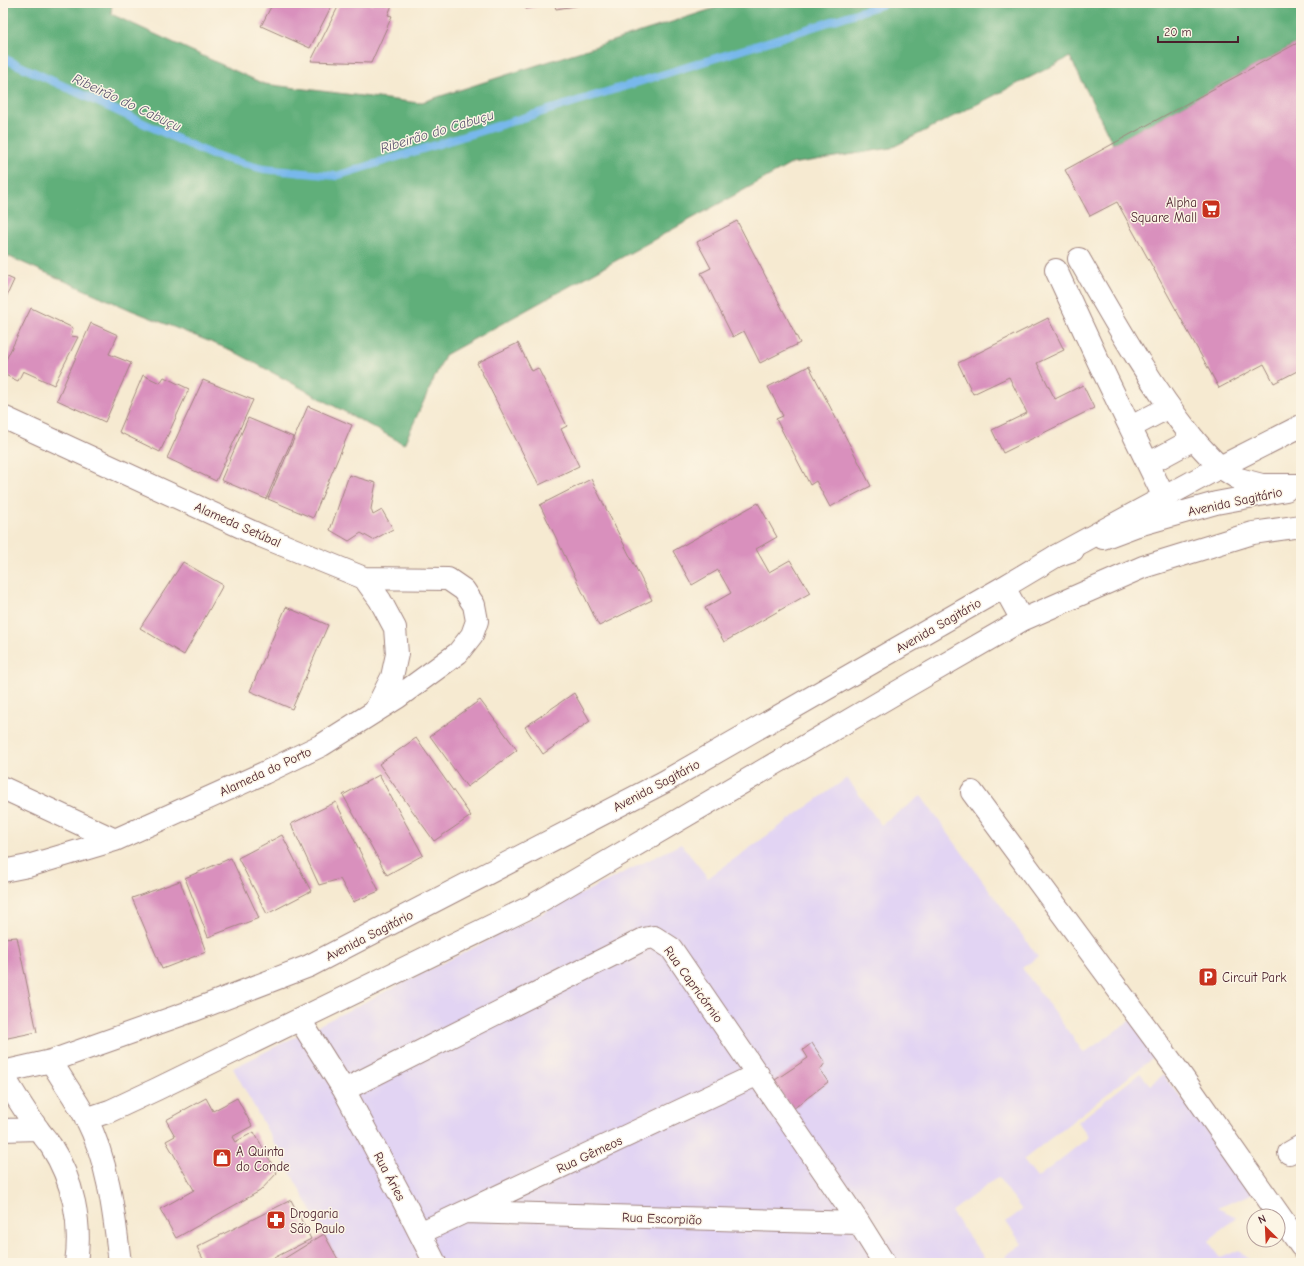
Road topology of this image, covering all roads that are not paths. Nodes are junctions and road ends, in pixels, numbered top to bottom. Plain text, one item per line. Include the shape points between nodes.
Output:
1 (1078, 259) dead end
2 (1056, 270) dead end
3 (1130, 346) junction
4 (1099, 363) junction
5 (1169, 407) junction
6 (3, 417) edge
7 (1301, 426) edge
8 (1131, 427) junction
9 (1194, 439) junction
10 (1148, 464) junction
11 (1220, 467) junction
12 (1301, 486) edge
13 (1164, 497) junction
14 (1301, 526) edge
15 (1056, 556) junction
16 (364, 578) junction
17 (1004, 587) junction
18 (474, 605) joint
19 (1022, 620) junction
20 (375, 711) junction
21 (3, 788) edge
22 (972, 792) dead end
23 (115, 840) junction
24 (3, 871) edge
25 (300, 1020) junction
26 (51, 1061) junction
27 (3, 1072) edge
28 (758, 1074) junction
29 (3, 1076) edge
30 (344, 1090) junction
31 (86, 1118) junction
32 (37, 1129) junction
33 (3, 1130) edge
34 (465, 1212) junction
35 (859, 1223) junction
36 (420, 1233) junction
37 (1301, 1246) edge
38 (76, 1263) edge
39 (120, 1263) edge
40 (435, 1263) edge
41 (884, 1263) edge

1 - 3 street
2 - 4 street
3 - 4 street
3 - 5 street
4 - 8 street
5 - 8 street
5 - 9 street
6 - 16 street, Alameda Setúbal via 261,536
7 - 11 street
8 - 10 street
9 - 10 street
9 - 11 street
10 - 13 street
11 - 12 street via 1239,479 1262,485
11 - 13 street
12 - 15 street, Avenida Sagitário via 1216,503 1135,526
13 - 15 street
14 - 19 street via 1253,533 1143,567
15 - 17 street, Avenida Sagitário
16 - 18 street, Alameda Setúbal via 448,579 464,590
16 - 20 street via 380,600 395,628 397,654 392,677
17 - 19 street
17 - 26 street, Avenida Sagitário via 664,782 309,966
18 - 20 street, Alameda do Porto via 477,621 472,635 458,653
19 - 25 street via 530,907
20 - 23 street, Alameda do Porto via 322,745
21 - 23 street
22 - 37 street via 1176,1068
23 - 24 street, Alameda do Porto
25 - 30 street, Rua Áries
25 - 31 street via 110,1111
26 - 27 street, Avenida Sagitário
26 - 31 street
28 - 30 street, Rua Capricórnio via 671,948 654,937 644,939
28 - 34 street, Rua Gêmeos
28 - 35 street, Rua Capricórnio
29 - 32 street
30 - 36 street, Rua Áries
31 - 39 street via 102,1158 113,1204
32 - 33 street
32 - 38 street via 51,1146 71,1189 76,1216
34 - 35 street, Rua Escorpião
34 - 36 street, Rua Gêmeos
35 - 41 street, Rua Capricórnio
36 - 40 street, Rua Áries

